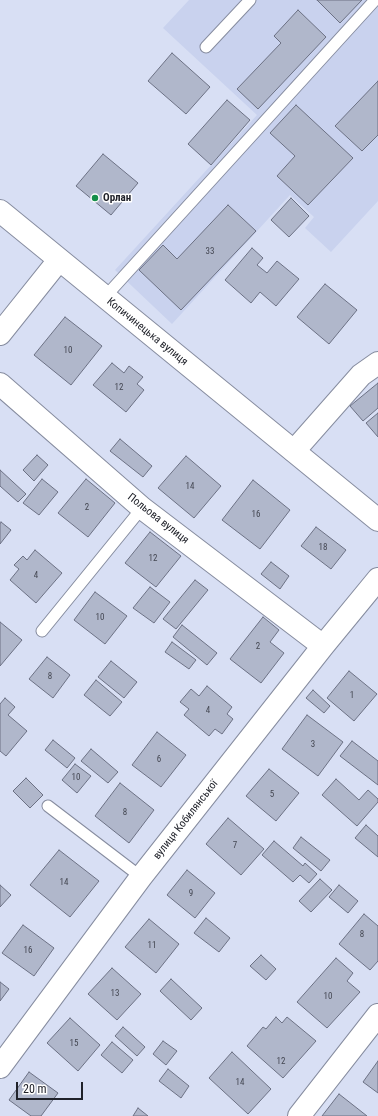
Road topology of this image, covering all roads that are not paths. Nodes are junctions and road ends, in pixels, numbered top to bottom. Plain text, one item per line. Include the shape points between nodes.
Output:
1 (250, 0) edge
2 (375, 0) edge
3 (206, 47) dead end
4 (0, 211) edge
5 (59, 260) junction
6 (104, 297) junction
7 (0, 334) edge
8 (378, 363) edge
9 (0, 384) edge
10 (294, 451) junction
11 (142, 508) junction
12 (378, 520) edge
13 (378, 579) edge
14 (42, 631) dead end
15 (323, 646) junction
16 (48, 806) dead end
17 (141, 877) junction
18 (378, 1015) edge
19 (0, 1067) edge
20 (299, 1116) edge

1 - 3 lane
2 - 6 lane
4 - 5 street, Копичинецька вулиця
5 - 6 street, Копичинецька вулиця
5 - 7 street
6 - 10 street, Копичинецька вулиця
8 - 10 street via 361,375
9 - 11 street, Польова вулиця
10 - 12 street, Копичинецька вулиця
11 - 14 lane
11 - 15 street, Польова вулиця
13 - 15 street, вулиця Кобилянської
15 - 17 street, вулиця Кобилянської
16 - 17 lane
17 - 19 street, вулиця Кобилянської
18 - 20 street

